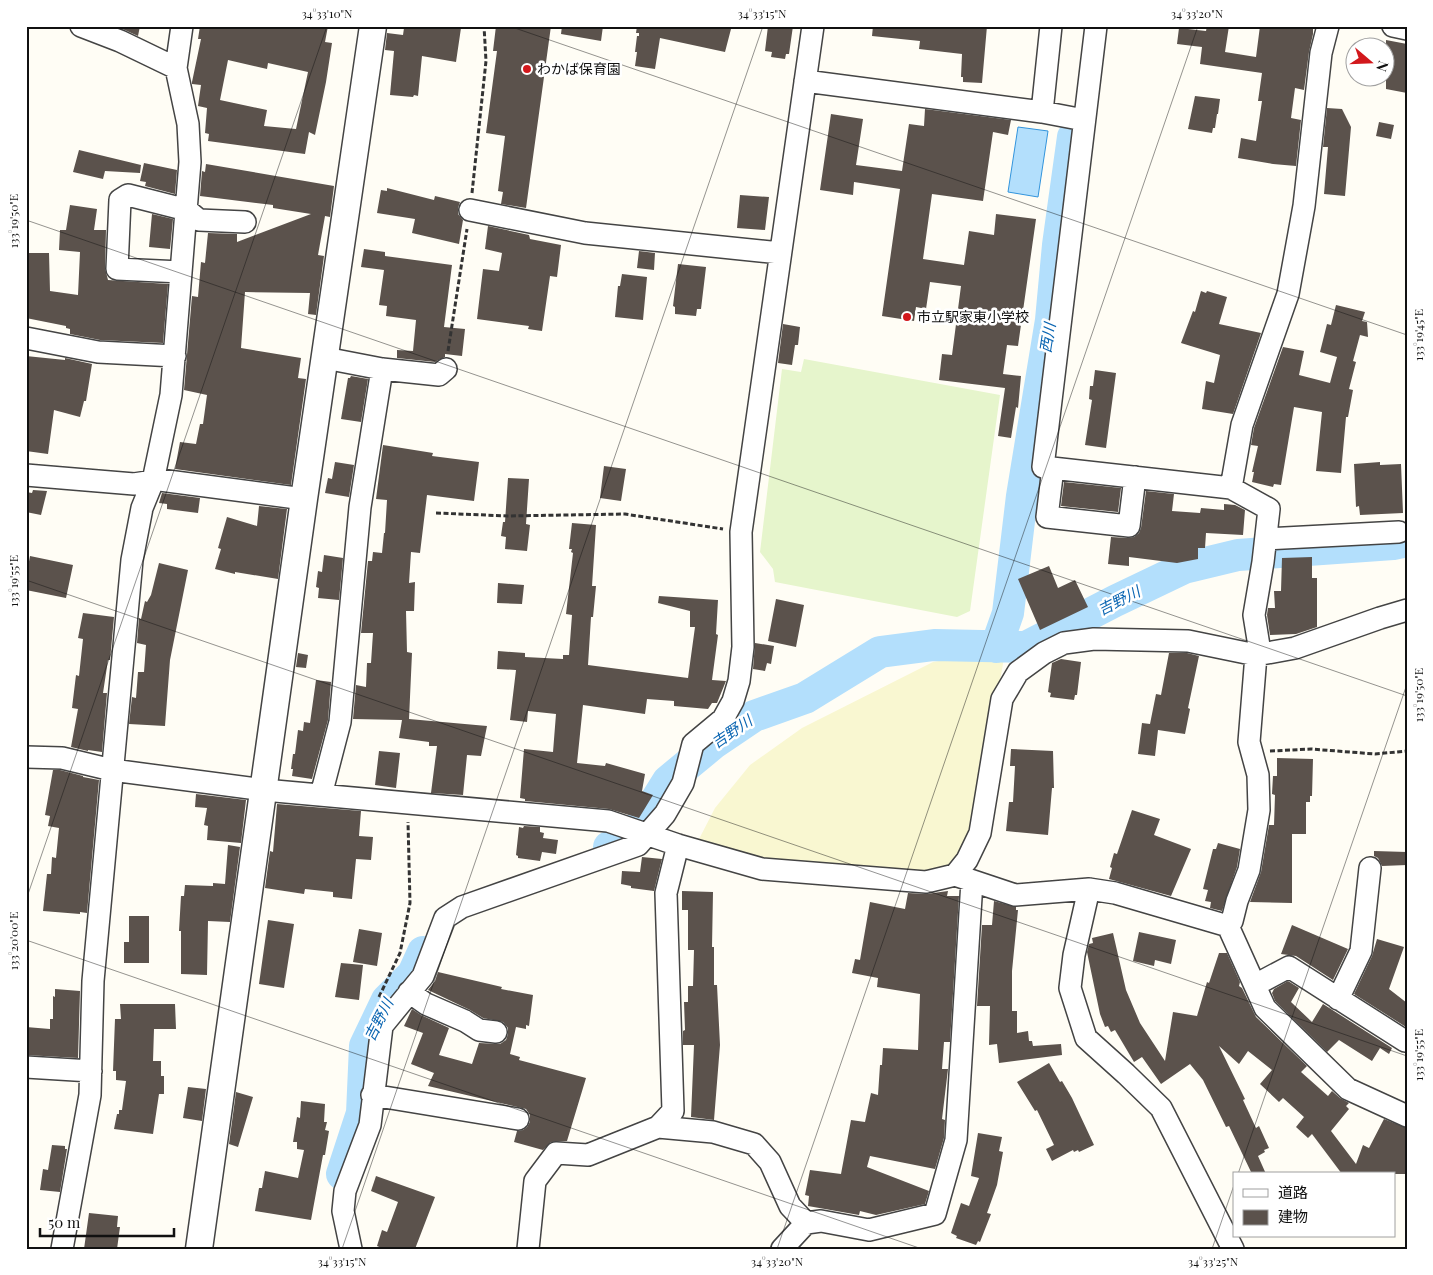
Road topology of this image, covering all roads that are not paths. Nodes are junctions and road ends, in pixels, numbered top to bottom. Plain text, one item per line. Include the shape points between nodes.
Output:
1 (81, 26) edge
2 (182, 26) edge
3 (373, 26) edge
4 (813, 26) edge
5 (1051, 26) edge
6 (1096, 26) edge
7 (1328, 26) edge
8 (1393, 26) edge
9 (1407, 29) edge
10 (176, 68) junction
11 (805, 81) junction
12 (1050, 114) junction
13 (1084, 120) junction
14 (187, 210) junction
15 (470, 210) dead end
16 (245, 222) dead end
17 (780, 253) junction
18 (181, 272) junction
19 (26, 338) edge
20 (174, 356) junction
21 (325, 358) junction
22 (382, 369) junction
23 (446, 369) dead end
24 (1053, 468) junction
25 (26, 475) edge
26 (1136, 478) junction
27 (153, 481) junction
28 (1231, 488) junction
29 (304, 499) junction
30 (1398, 532) dead end
31 (1266, 539) junction
32 (1407, 610) edge
33 (1256, 655) junction
34 (26, 757) edge
35 (112, 770) junction
36 (264, 790) junction
37 (321, 795) junction
38 (638, 832) junction
39 (678, 845) junction
40 (1370, 868) dead end
41 (964, 878) junction
42 (1088, 890) junction
43 (1228, 926) junction
44 (1255, 985) junction
45 (409, 992) junction
46 (1338, 999) junction
47 (496, 1032) dead end
48 (1405, 1041) dead end
49 (26, 1067) edge
50 (91, 1071) junction
51 (372, 1095) junction
52 (1407, 1116) edge
53 (518, 1119) dead end
54 (658, 1128) junction
55 (806, 1223) junction
56 (62, 1249) edge
57 (199, 1249) edge
58 (351, 1249) edge
59 (528, 1249) edge
60 (782, 1249) edge
61 (1233, 1249) edge

1 - 10 street via 120,40
2 - 10 street
3 - 21 street
4 - 11 street
5 - 12 street
6 - 13 street
7 - 28 street via 1321,53 1304,206 1288,294 1242,425
8 - 9 street
10 - 14 street via 188,124
11 - 12 street
11 - 17 street
12 - 13 street
13 - 24 street via 1043,467
14 - 16 street via 199,220
14 - 18 street
14 - 18 street via 128,195 120,200 117,269
15 - 17 street via 585,233
17 - 38 street via 741,532 743,647 739,681 723,719 693,744 683,783 664,814
18 - 20 street
19 - 20 street via 98,352
20 - 27 street via 171,395
21 - 22 street
21 - 29 street
22 - 23 street via 439,375
22 - 37 street via 360,507 340,722
24 - 26 street
24 - 26 street via 1047,518 1129,526
25 - 27 street via 134,484
26 - 28 street
27 - 29 street
27 - 35 street via 142,508 132,560
28 - 31 street via 1269,509
29 - 36 street
30 - 31 street
31 - 33 street via 1254,615 1259,646
32 - 33 street via 1295,648
33 - 41 street via 1188,641 1094,639 1064,643 1018,672 1002,699 980,833 967,860
33 - 43 street via 1249,742 1258,775 1259,810 1250,870
34 - 35 street via 62,758
35 - 36 street
35 - 50 street via 93,981
36 - 37 street
36 - 57 street
37 - 38 street via 608,821
38 - 39 street
38 - 45 street via 638,845 462,908 445,918 423,976
39 - 41 street via 762,869 926,882
39 - 54 street via 666,892 673,1111
40 - 46 street via 1361,952
41 - 42 street via 1015,895
41 - 55 street via 956,1140 935,1214 869,1230 821,1221
42 - 43 street via 1116,893
42 - 61 street via 1070,988 1086,1038 1161,1108
43 - 44 street
44 - 46 street via 1288,967
44 - 52 street via 1265,1008 1348,1089
45 - 47 street via 479,1030
45 - 51 street via 382,1026
46 - 48 street
49 - 50 street
50 - 56 street via 90,1095
51 - 53 street
51 - 58 street via 370,1125 345,1191 343,1211
54 - 55 street via 713,1132 754,1144 770,1162 790,1206
54 - 59 street via 588,1155 556,1153 535,1181
55 - 60 street

